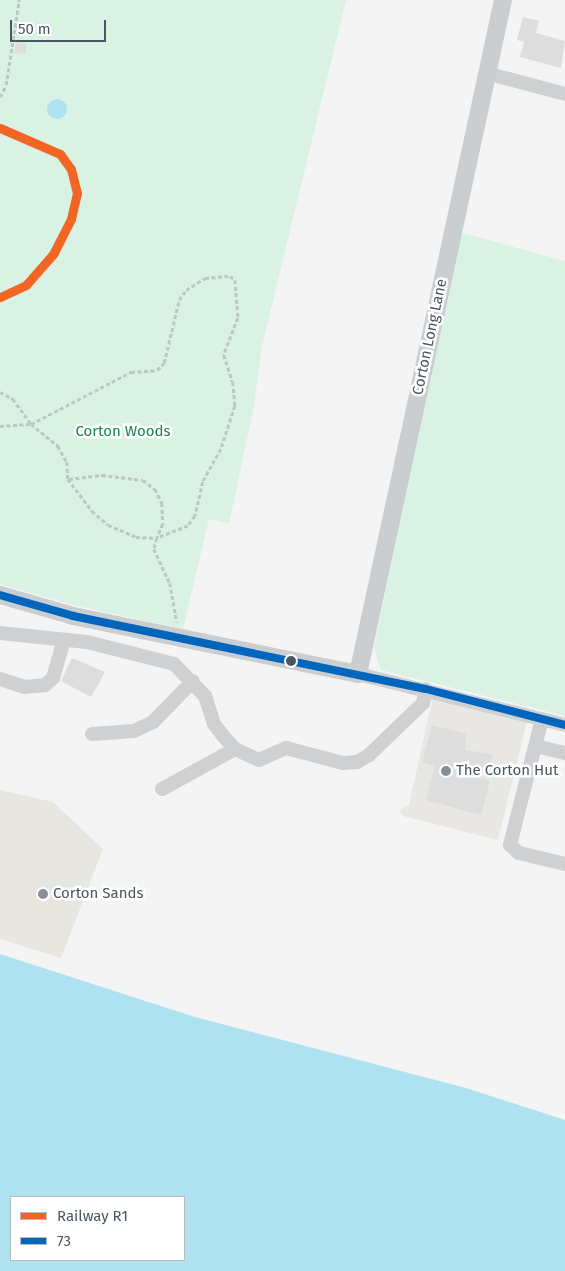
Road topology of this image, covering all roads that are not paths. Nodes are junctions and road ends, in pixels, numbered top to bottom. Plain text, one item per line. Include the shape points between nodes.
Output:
1 (502, 3) edge
2 (486, 73) junction
3 (565, 94) edge
4 (0, 595) edge
5 (0, 633) edge
6 (64, 642) junction
7 (358, 674) junction
8 (0, 679) edge
9 (193, 681) junction
10 (426, 689) junction
11 (542, 719) junction
12 (565, 725) edge
13 (92, 734) dead end
14 (536, 746) junction
15 (235, 749) junction
16 (565, 752) edge
17 (162, 789) dead end
18 (565, 864) edge

1 - 2 main road, Corton Long Lane
2 - 3 street
2 - 7 main road, Corton Long Lane
4 - 7 main road via 73,616
5 - 6 street
6 - 8 street via 53,678 45,685 29,688
6 - 9 street via 87,642 174,664
7 - 10 street
9 - 13 street via 153,722 134,730
9 - 15 street via 204,696 214,724
10 - 11 street
10 - 15 street via 423,703 369,755 356,762 343,763 286,748 259,760
11 - 12 street
11 - 14 street
14 - 16 street
14 - 18 street via 510,845 519,853
15 - 17 street

